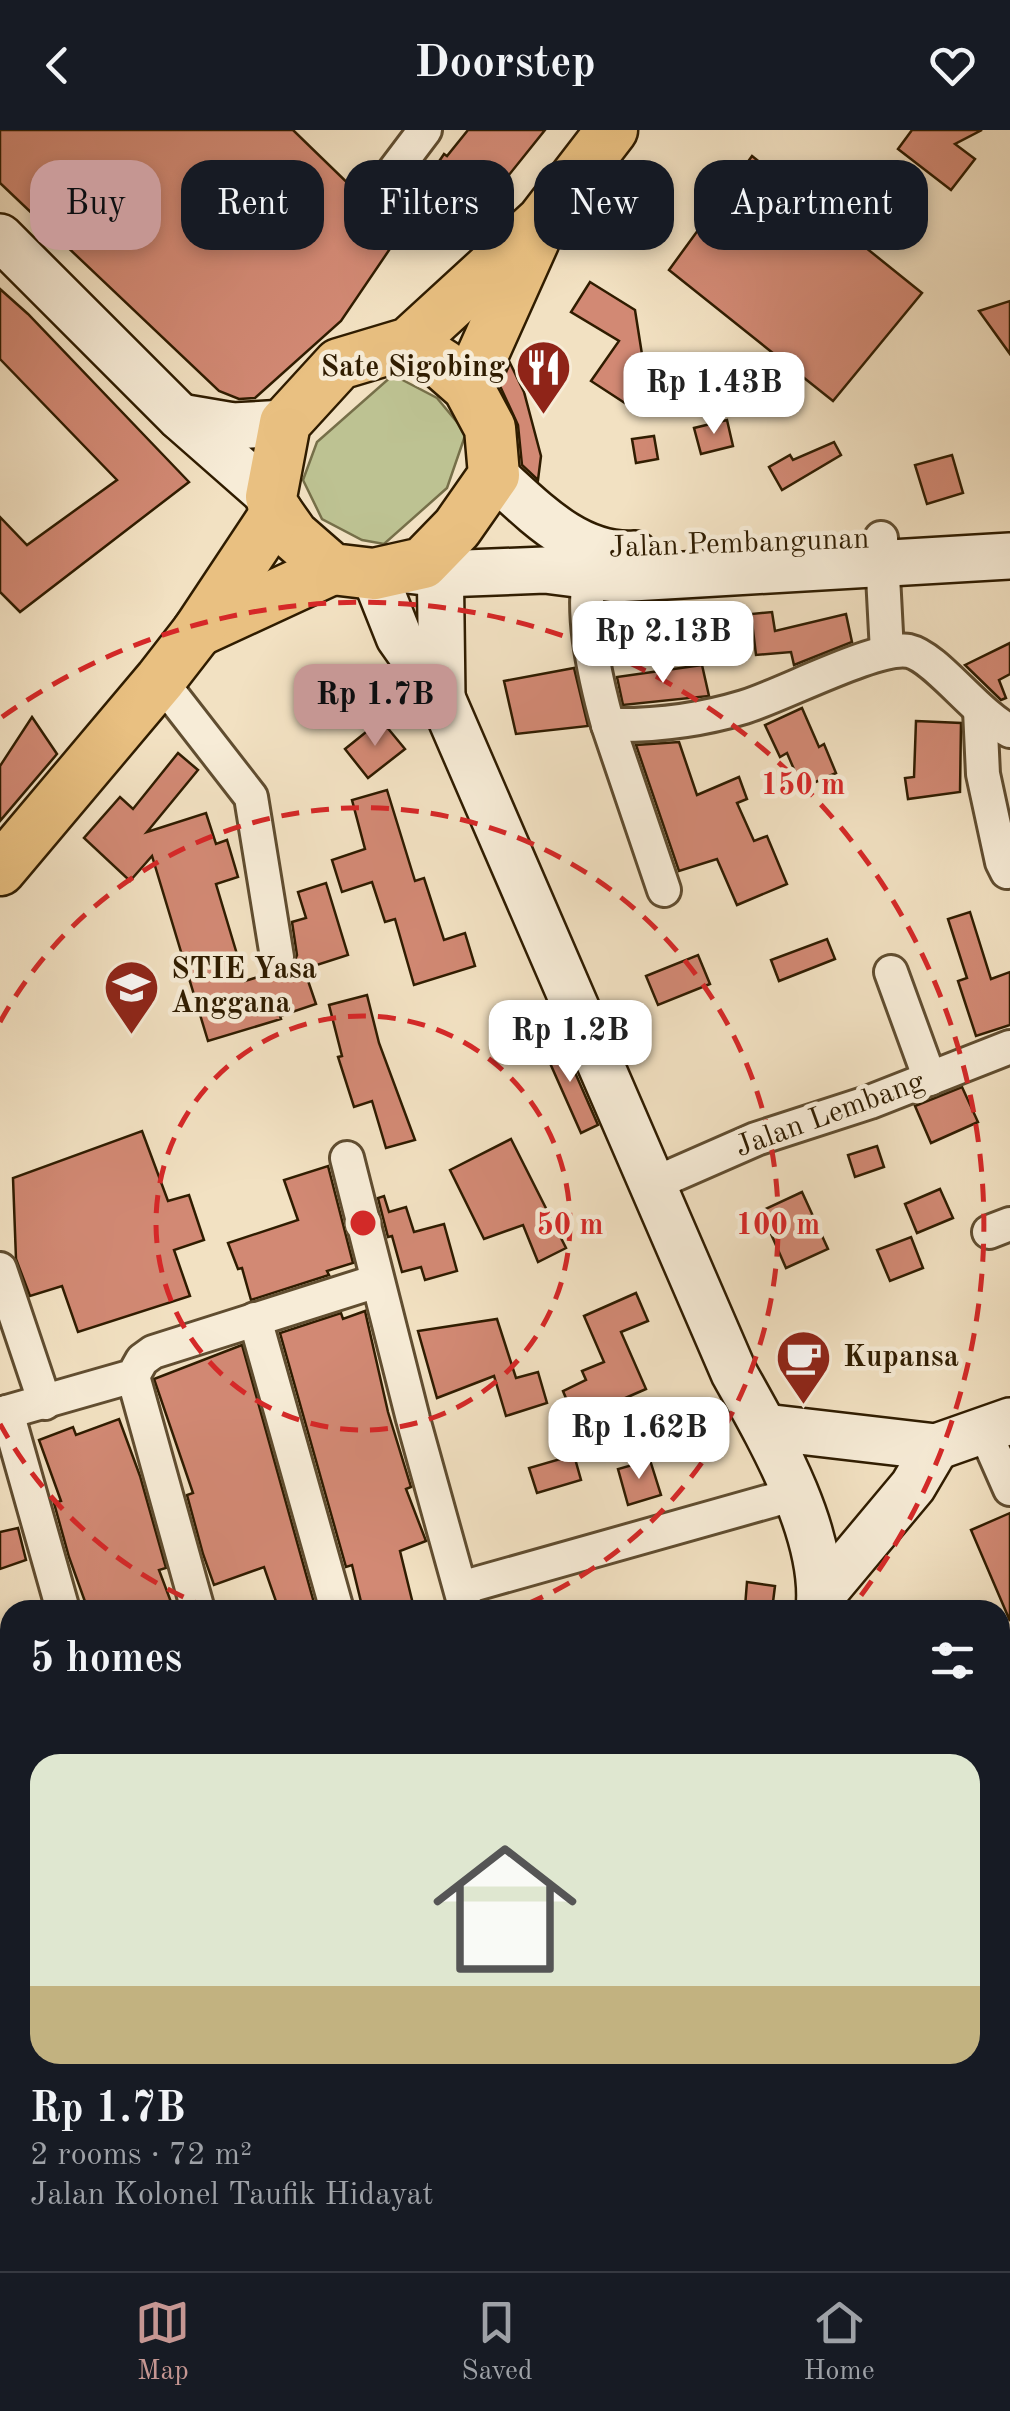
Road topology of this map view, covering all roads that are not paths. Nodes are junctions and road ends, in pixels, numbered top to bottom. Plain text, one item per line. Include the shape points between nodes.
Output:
1 (425, 130) edge
2 (605, 132) edge
3 (402, 160) edge
4 (585, 160) edge
5 (534, 229) edge
6 (0, 237) edge
7 (534, 240) edge
8 (409, 344) junction
9 (468, 387) junction
10 (180, 417) junction
11 (285, 422) junction
12 (494, 475) junction
13 (274, 505) junction
14 (1010, 529) edge
15 (882, 552) junction
16 (571, 556) junction
17 (1010, 556) edge
18 (397, 566) junction
19 (198, 631) junction
20 (887, 652) junction
21 (160, 680) junction
22 (442, 698) junction
23 (980, 710) junction
24 (608, 725) junction
25 (1010, 731) edge
26 (0, 870) edge
27 (1007, 872) dead end
28 (664, 890) dead end
29 (276, 957) dead end
30 (891, 972) dead end
31 (1010, 1047) edge
32 (930, 1079) junction
33 (347, 1158) dead end
34 (651, 1185) junction
35 (0, 1269) edge
36 (377, 1281) junction
37 (255, 1318) junction
38 (132, 1376) junction
39 (46, 1403) junction
40 (4, 1413) edge
41 (997, 1425) edge
42 (765, 1427) junction
43 (936, 1447) junction
44 (1010, 1489) edge
45 (795, 1494) junction
46 (463, 1599) edge
47 (61, 1600) edge
48 (195, 1600) edge
49 (333, 1600) edge
50 (820, 1600) edge
51 (822, 1600) edge

1 - 3 street
2 - 4 main road
5 - 8 main road
6 - 10 main road
7 - 9 main road
8 - 9 main road
8 - 11 main road via 339,364
9 - 12 main road via 490,428
10 - 11 main road via 233,426
10 - 13 main road
11 - 13 main road
12 - 16 main road
12 - 18 main road via 457,528
13 - 18 main road via 293,534
13 - 19 main road
14 - 15 main road, Jalan Pembangunan
15 - 16 main road, Jalan Pembangunan via 615,579
15 - 17 main road, Jalan Pembangunan
15 - 20 street
16 - 18 main road, Jalan Pembangunan
16 - 24 street
18 - 19 main road
18 - 22 main road
18 - 22 main road via 399,637
19 - 21 main road
20 - 23 street via 910,651
20 - 24 street via 690,722
21 - 26 main road
21 - 29 street via 252,797
22 - 34 main road
23 - 25 street
23 - 27 street via 983,774
24 - 28 street
30 - 32 street
31 - 32 street, Jalan Lembang
32 - 34 street, Jalan Lembang via 756,1139
33 - 36 street
34 - 42 main road via 734,1373
35 - 39 street
36 - 37 street
36 - 46 street
37 - 38 street via 153,1352
37 - 49 street
38 - 39 street
38 - 48 street
39 - 40 street
40 - 47 street
41 - 43 main road
41 - 44 street
42 - 43 main road
42 - 45 main road
43 - 51 main road
45 - 46 street
45 - 50 main road via 808,1522

